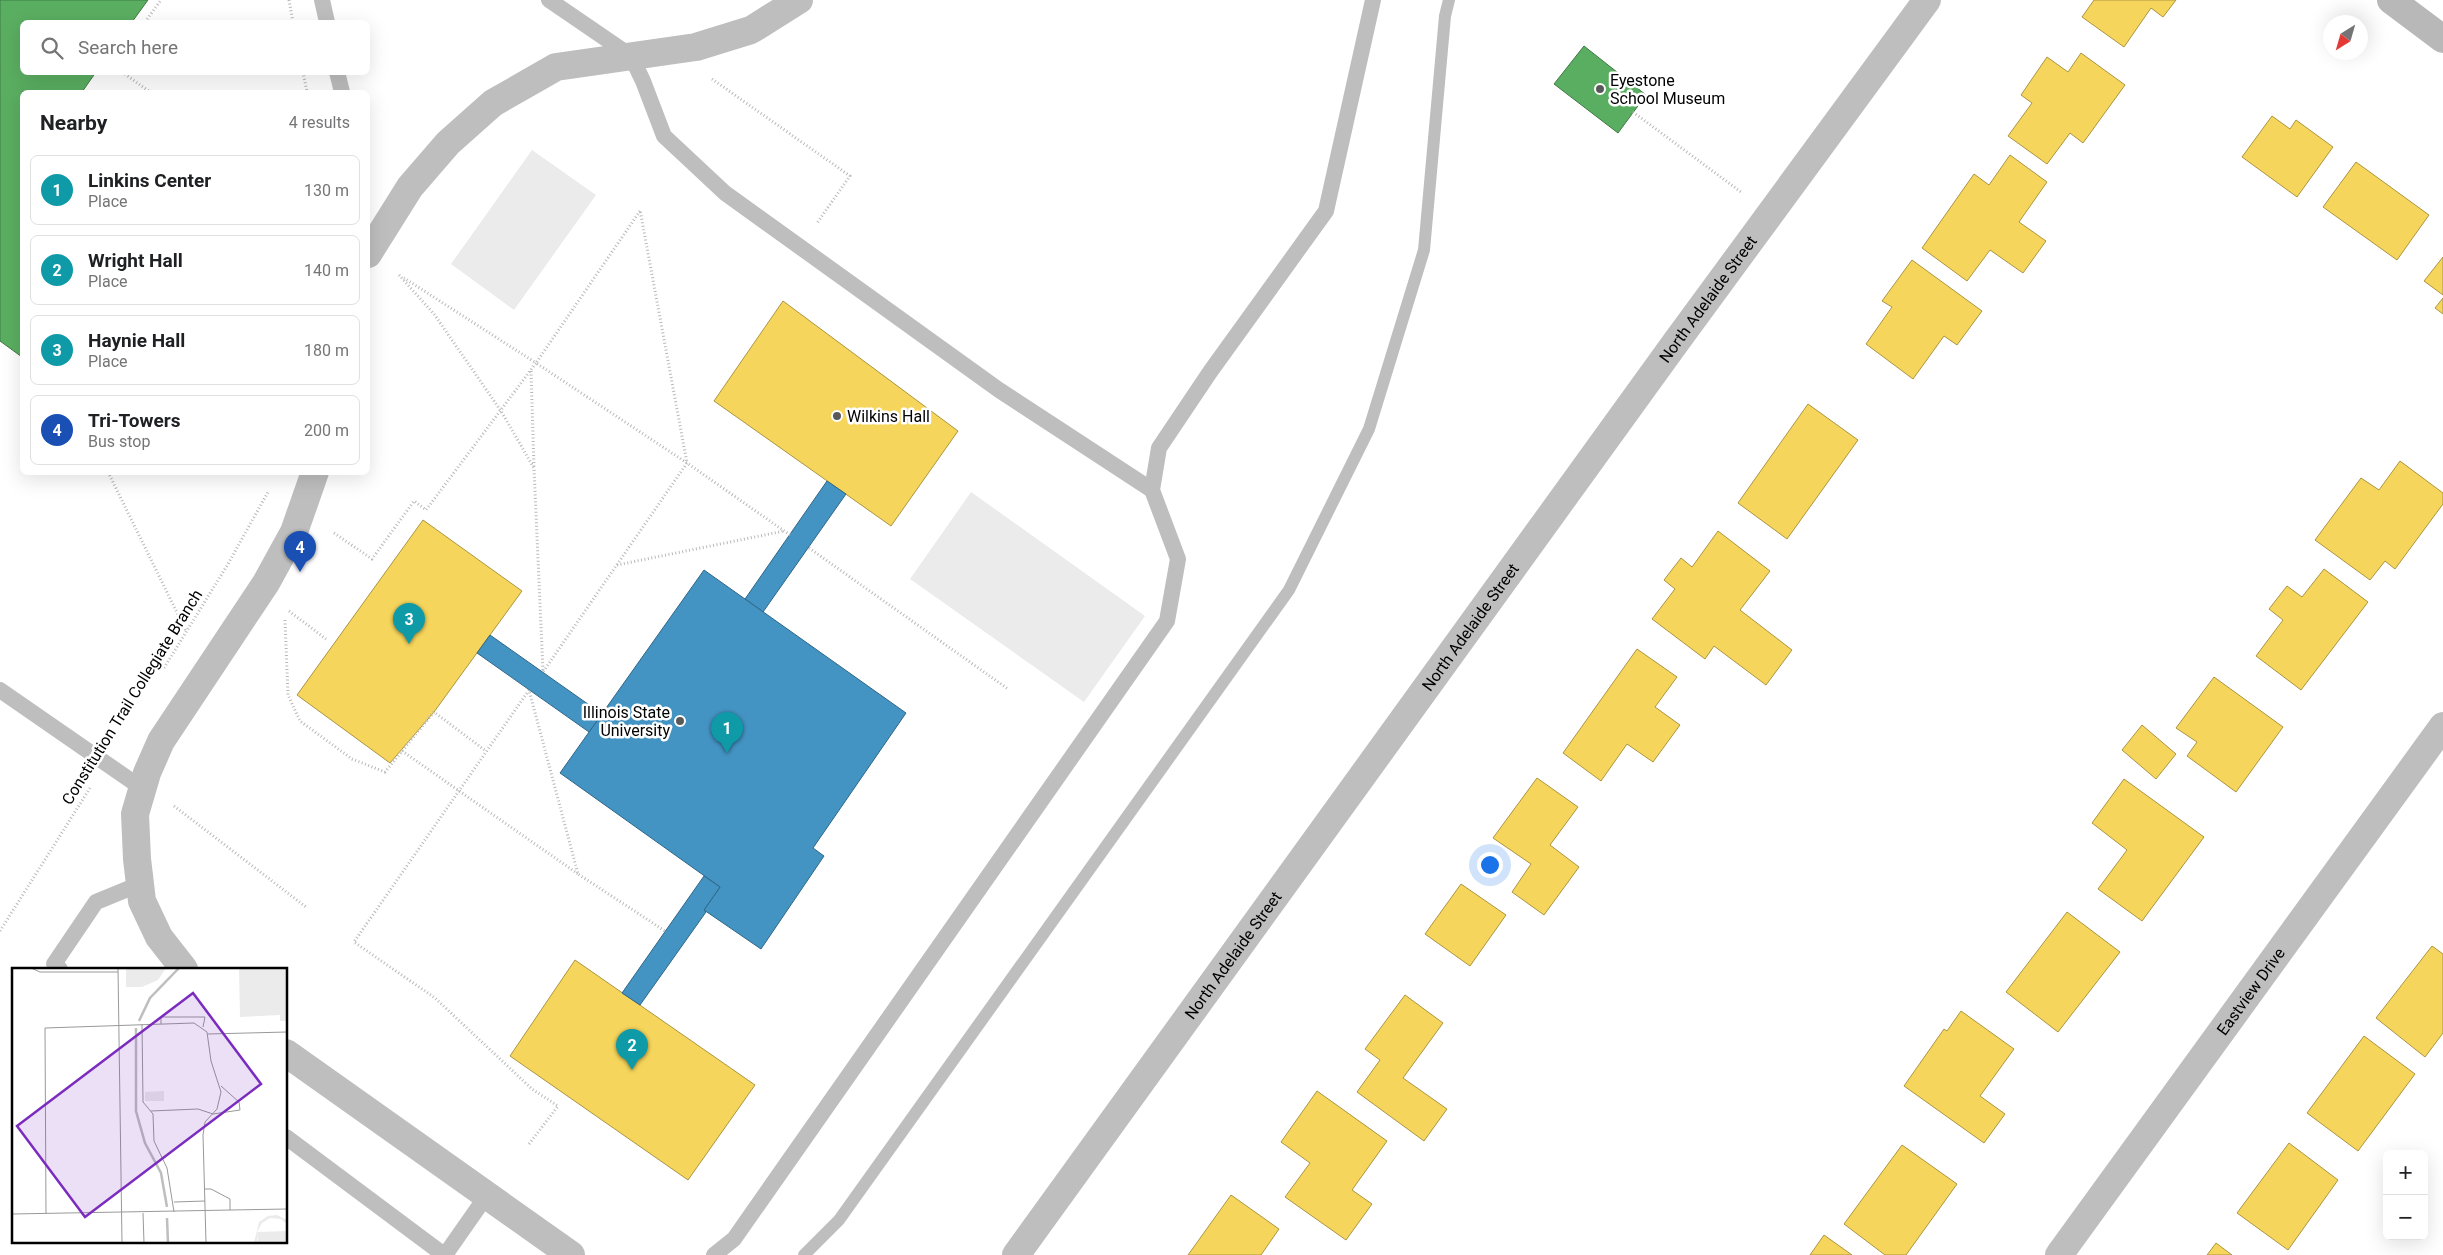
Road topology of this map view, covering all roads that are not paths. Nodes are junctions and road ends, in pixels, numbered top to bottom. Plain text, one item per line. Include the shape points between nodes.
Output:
1 (322, 0) edge
2 (549, 0) edge
3 (799, 0) edge
4 (1373, 0) edge
5 (1927, 0) edge
6 (2391, 0) edge
7 (327, 20) edge
8 (2443, 39) edge
9 (631, 56) junction
10 (338, 75) edge
11 (342, 90) edge
12 (370, 249) edge
13 (314, 475) edge
14 (1152, 490) junction
15 (0, 690) edge
16 (2443, 726) edge
17 (143, 789) junction
18 (140, 884) junction
19 (59, 968) edge
20 (183, 968) edge
21 (288, 1054) edge
22 (288, 1139) edge
23 (487, 1195) junction
24 (445, 1255) edge
25 (572, 1255) edge
26 (714, 1255) edge
27 (1016, 1255) edge
28 (2059, 1255) edge

1 - 7 lane
2 - 9 lane
3 - 9 street via 751,30 696,48
4 - 14 lane via 1326,211 1159,448
5 - 27 street, North Adelaide Street
6 - 8 main road
9 - 12 street via 556,67 494,104 448,143 410,187
9 - 14 lane via 664,136 725,193 999,390
10 - 11 lane
13 - 17 street via 294,532 266,583 161,742
14 - 26 lane via 1178,559 1167,621 734,1239
15 - 17 lane
16 - 28 street, Eastview Drive
17 - 18 street via 135,814
18 - 19 lane via 96,902 54,964
18 - 20 street via 142,901 159,937
21 - 23 street
22 - 24 lane
23 - 24 lane
23 - 25 street

